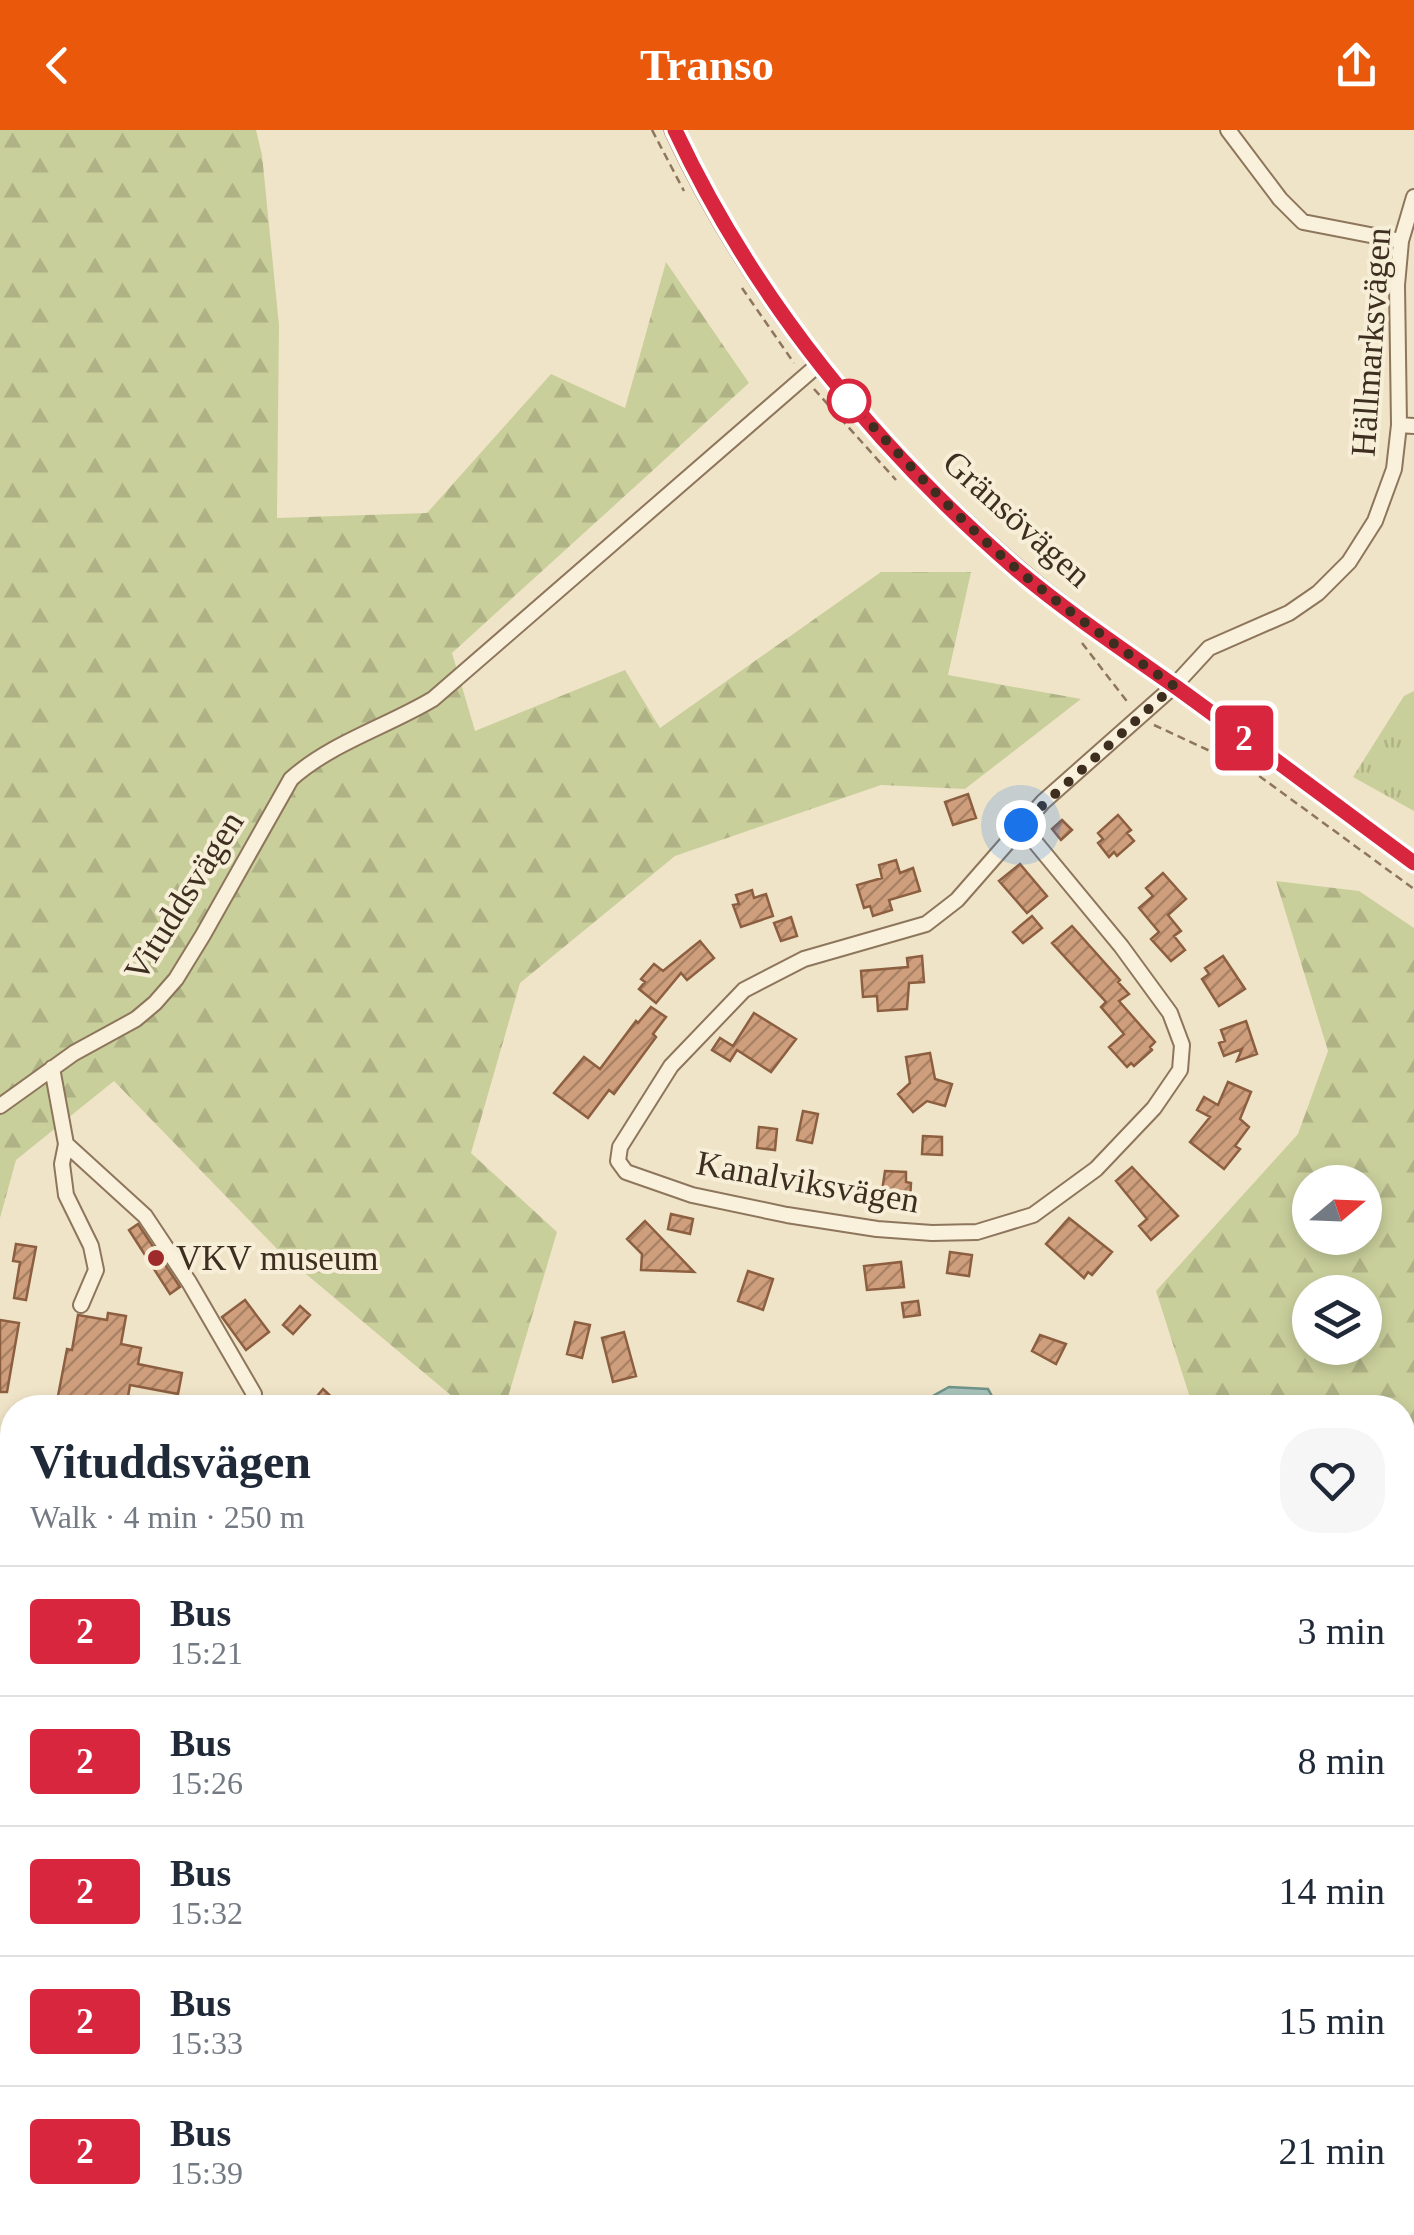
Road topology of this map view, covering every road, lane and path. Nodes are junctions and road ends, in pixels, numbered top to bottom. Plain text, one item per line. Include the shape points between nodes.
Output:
1 (674, 130) edge
2 (1228, 130) edge
3 (1414, 197) edge
4 (1402, 241) junction
5 (819, 364) junction
6 (1406, 425) edge
7 (1174, 686) junction
8 (1021, 825) junction
9 (1414, 863) edge
10 (52, 1068) junction
11 (0, 1106) edge
12 (66, 1144) junction
13 (81, 1305) dead end
14 (254, 1395) edge

1 - 5 street, Gränsövägen via 754,272
2 - 4 street via 1303,222
3 - 4 street, Hällmarksvägen
4 - 6 street, Hällmarksvägen via 1397,285
5 - 7 street, Gränsövägen via 873,430 1018,570
5 - 10 street, Vituddsvägen via 433,699 310,762 284,790 176,979 155,1004
6 - 7 street, Hällmarksvägen via 1386,499 1349,562 1289,613 1209,648
7 - 8 street, Kanalviksvägen
7 - 9 street, Gränsövägen
8 - 8 street, Kanalviksvägen via 956,900 926,924 804,958 744,990 671,1066 642,1108 620,1146 618,1161 626,1172 692,1195 787,1215 932,1233 977,1232 1033,1214 1096,1168 1154,1108 1180,1070 1182,1045 1160,1000
10 - 11 street, Vituddsvägen
10 - 12 street
12 - 13 street via 66,1195 96,1270
12 - 14 street via 145,1216

